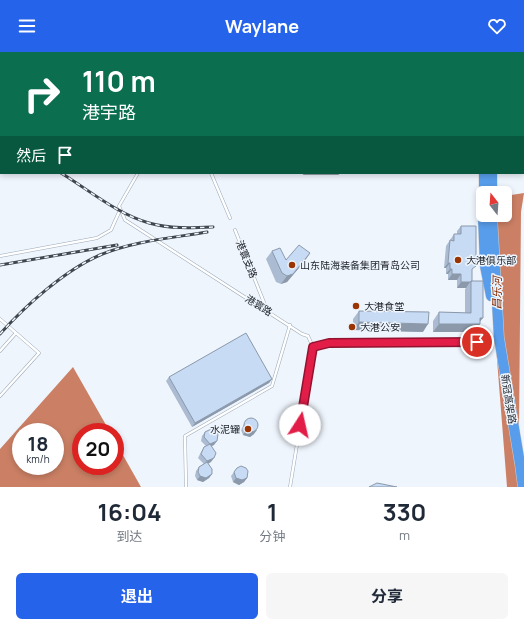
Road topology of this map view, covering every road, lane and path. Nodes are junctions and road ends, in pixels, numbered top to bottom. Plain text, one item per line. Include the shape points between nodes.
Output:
1 (137, 174) edge
2 (211, 174) edge
3 (484, 174) edge
4 (492, 174) edge
5 (484, 186) edge
6 (492, 186) edge
7 (120, 210) junction
8 (230, 218) dead end
9 (483, 222) edge
10 (492, 222) edge
11 (235, 230) dead end
12 (0, 256) edge
13 (268, 311) junction
14 (0, 319) edge
15 (290, 325) junction
16 (16, 333) junction
17 (499, 338) junction
18 (477, 342) dead end
19 (313, 347) junction
20 (0, 351) edge
21 (0, 396) edge
22 (186, 487) edge
23 (290, 487) edge
24 (523, 487) edge

1 - 7 lane via 118,206
2 - 8 lane
3 - 5 highway
4 - 6 highway
7 - 12 lane via 111,230 97,238
7 - 13 lane, 港寰路 via 125,220
9 - 17 highway via 485,266
10 - 17 highway, 新冠高架路
11 - 13 lane, 港寰支路
13 - 15 lane, 港寰路
14 - 16 lane
15 - 19 lane, 港寰路 via 308,336
15 - 22 lane via 272,386 185,436
16 - 20 lane
16 - 21 lane via 39,354
17 - 24 highway, 新冠高架路
18 - 19 lane via 329,343
19 - 23 lane

